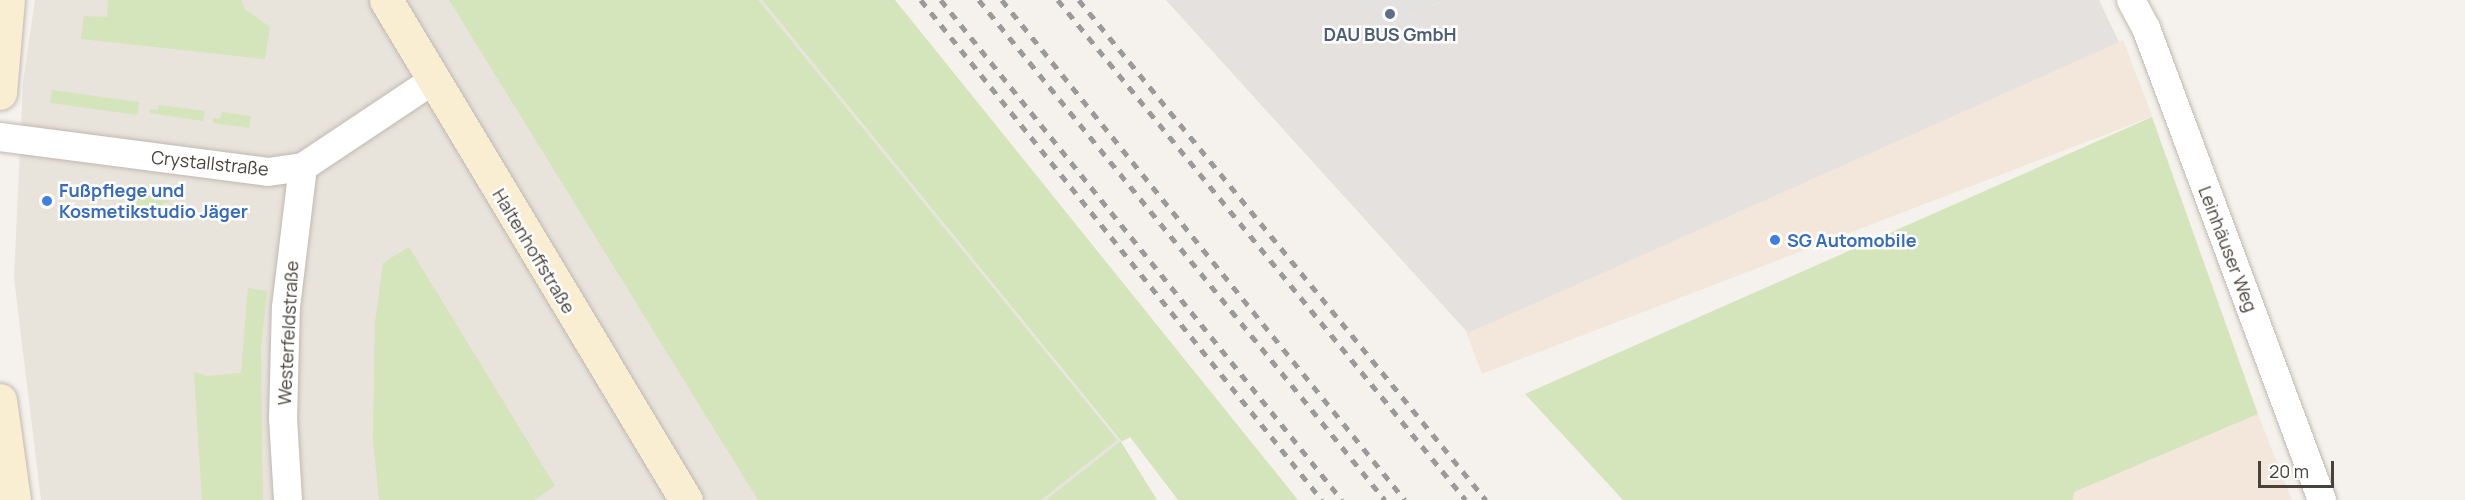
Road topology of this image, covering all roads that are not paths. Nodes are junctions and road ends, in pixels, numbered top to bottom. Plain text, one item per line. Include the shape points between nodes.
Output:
1 (8, 0) edge
2 (386, 0) edge
3 (2132, 0) edge
4 (432, 81) junction
5 (0, 93) edge
6 (0, 137) edge
7 (303, 167) junction
8 (0, 400) edge
9 (14, 500) edge
10 (288, 500) edge
11 (686, 500) edge
12 (2322, 500) edge

1 - 5 street
2 - 4 street, Haltenhoffstraße
3 - 12 street, Leinhäuser Weg via 2146,28
4 - 7 street, Crystallstraße
4 - 11 street, Haltenhoffstraße
6 - 7 street, Crystallstraße via 268,172
7 - 10 street, Westerfeldstraße via 286,308 283,419
8 - 9 street

